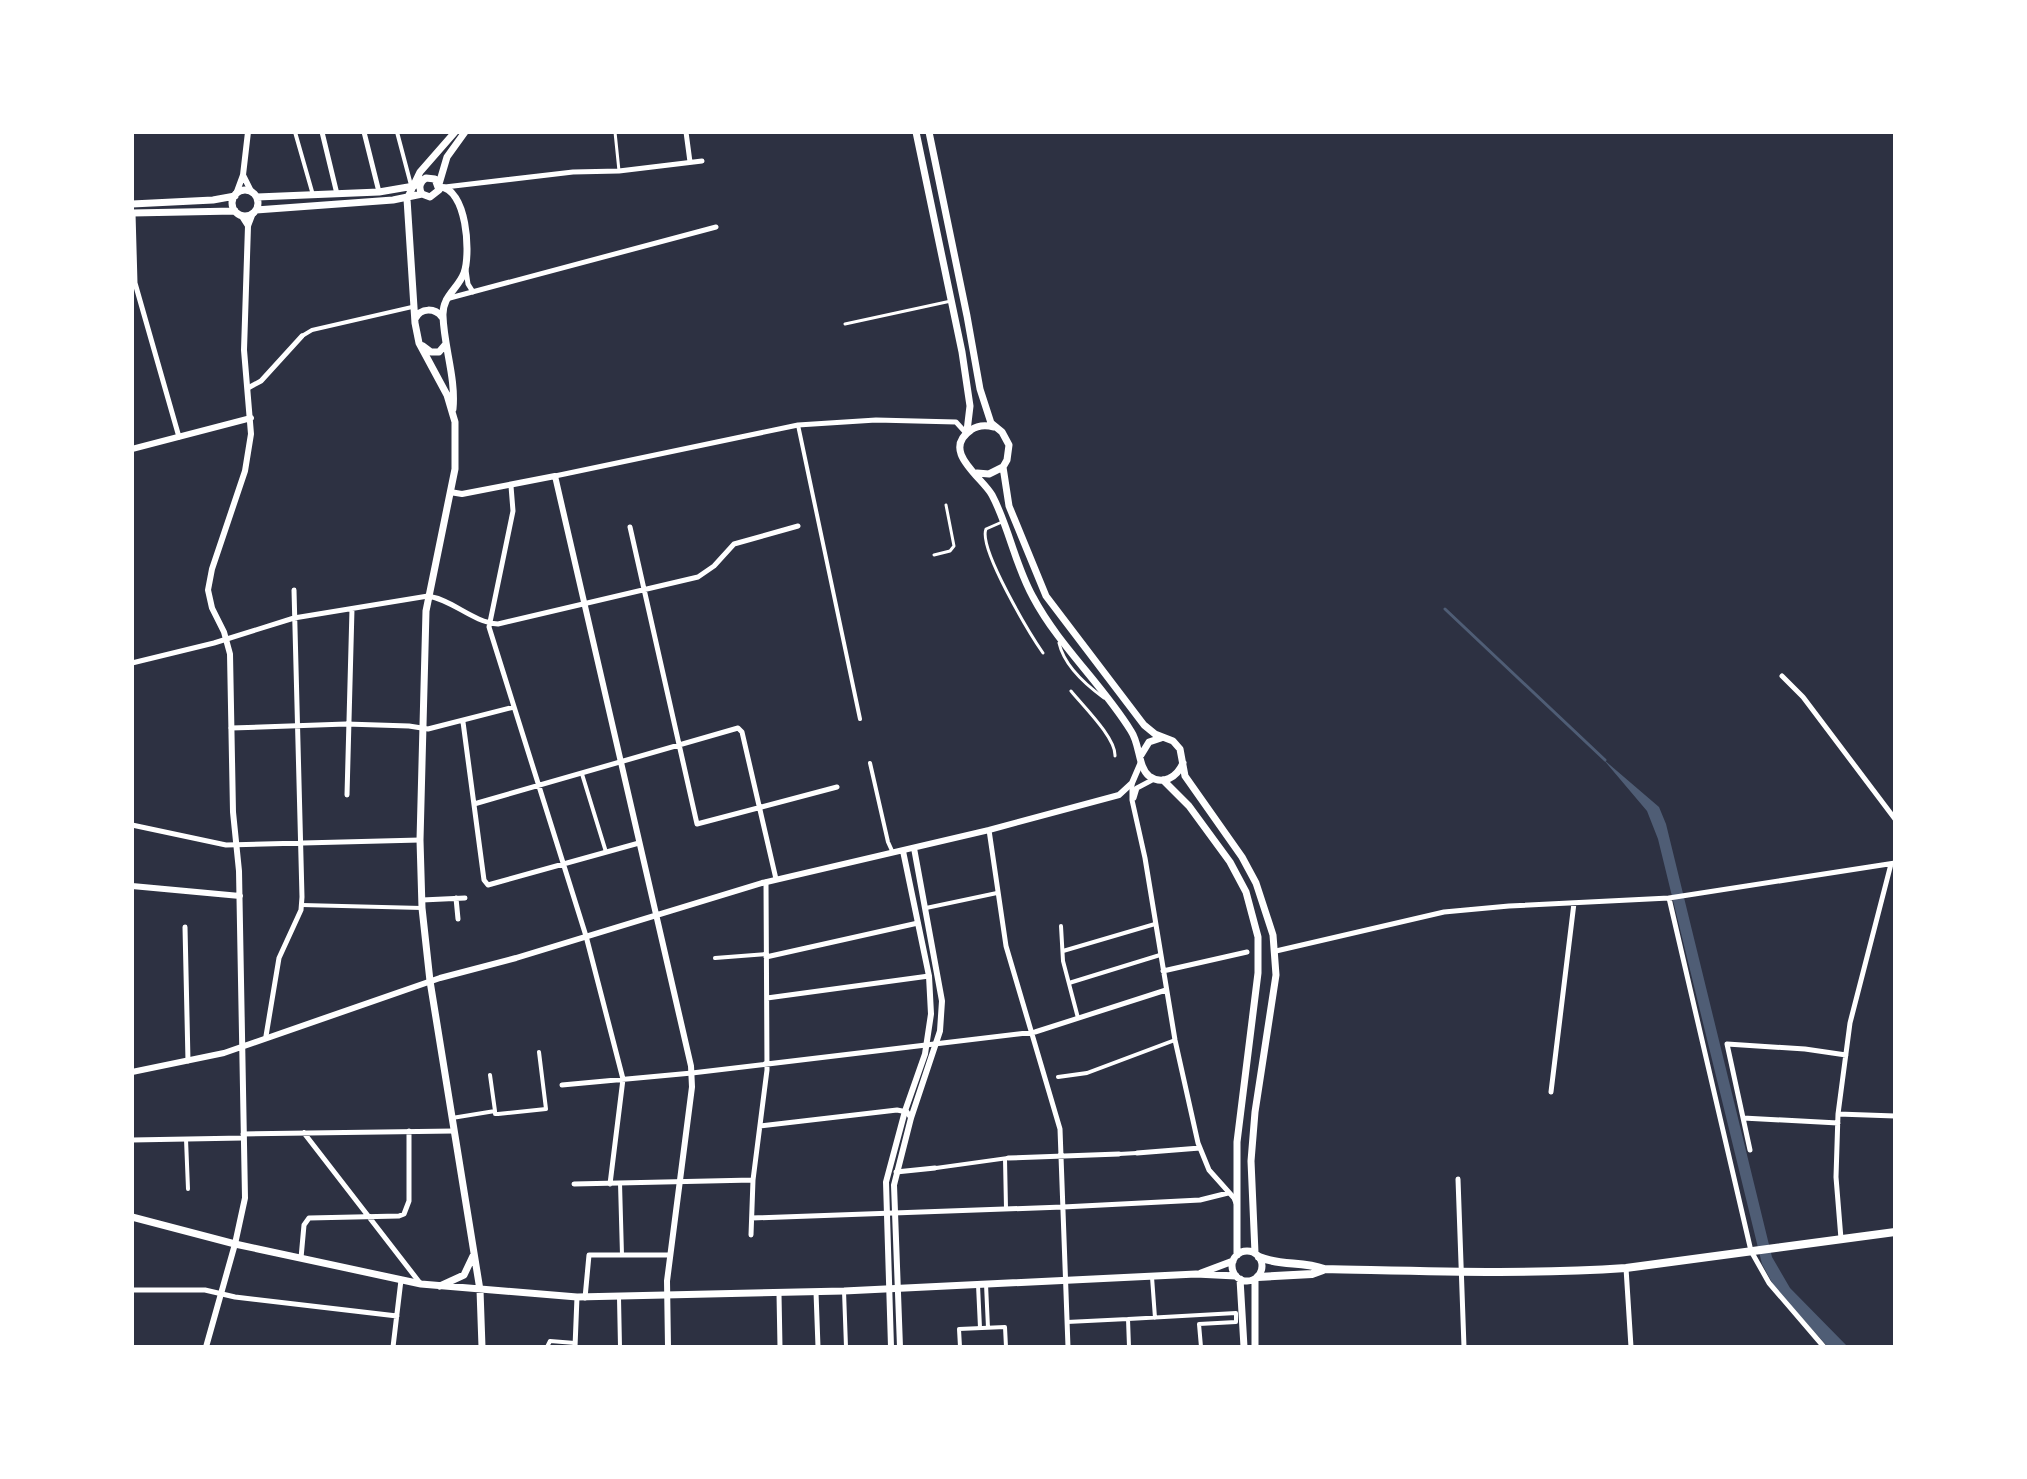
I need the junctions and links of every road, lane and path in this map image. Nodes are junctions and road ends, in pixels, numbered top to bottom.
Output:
1 (248, 132) edge
2 (295, 132) edge
3 (322, 132) edge
4 (364, 132) edge
5 (397, 132) edge
6 (455, 132) edge
7 (465, 132) edge
8 (615, 132) edge
9 (686, 132) edge
10 (916, 132) edge
11 (929, 132) edge
12 (702, 161) dead end
13 (690, 162) junction
14 (619, 171) junction
15 (243, 175) junction
16 (418, 182) junction
17 (448, 188) junction
18 (379, 192) junction
19 (254, 194) junction
20 (337, 194) junction
21 (422, 194) junction
22 (236, 195) junction
23 (313, 195) junction
24 (407, 199) junction
25 (132, 204) edge
26 (255, 212) junction
27 (132, 213) edge
28 (238, 213) junction
29 (248, 226) junction
30 (716, 227) dead end
31 (466, 266) junction
32 (473, 292) junction
33 (446, 299) junction
34 (951, 301) junction
35 (412, 307) junction
36 (442, 317) junction
37 (415, 323) junction
38 (845, 324) dead end
39 (302, 336) joint
40 (445, 339) junction
41 (419, 342) junction
42 (248, 388) junction
43 (453, 411) junction
44 (251, 418) junction
45 (798, 425) junction
46 (994, 427) junction
47 (967, 433) junction
48 (179, 438) junction
49 (132, 449) edge
50 (1003, 467) junction
51 (973, 471) junction
52 (555, 476) junction
53 (511, 486) junction
54 (450, 492) junction
55 (946, 505) dead end
56 (1002, 522) junction
57 (798, 526) dead end
58 (630, 527) dead end
59 (934, 555) dead end
60 (294, 590) dead end
61 (645, 590) junction
62 (428, 596) junction
63 (583, 605) junction
64 (352, 609) junction
65 (294, 618) junction
66 (488, 623) junction
67 (229, 638) junction
68 (1043, 653) dead end
69 (132, 663) edge
70 (1782, 676) dead end
71 (1071, 691) dead end
72 (514, 707) junction
73 (860, 719) dead end
74 (463, 722) junction
75 (349, 725) junction
76 (296, 726) junction
77 (231, 728) junction
78 (422, 728) junction
79 (1163, 738) junction
80 (679, 743) junction
81 (1115, 756) dead end
82 (1141, 759) junction
83 (1183, 759) junction
84 (620, 760) junction
85 (870, 763) dead end
86 (581, 771) junction
87 (1159, 780) junction
88 (1132, 783) junction
89 (538, 785) junction
90 (837, 787) dead end
91 (347, 795) dead end
92 (1133, 803) junction
93 (474, 804) junction
94 (760, 808) junction
95 (1895, 819) edge
96 (132, 825) edge
97 (989, 830) junction
98 (420, 840) junction
99 (299, 842) junction
100 (639, 843) junction
101 (237, 845) junction
102 (914, 848) junction
103 (903, 851) junction
104 (606, 852) junction
105 (893, 853) junction
106 (1893, 864) edge
107 (563, 865) junction
108 (776, 879) junction
109 (766, 882) junction
110 (132, 886) edge
111 (1000, 892) junction
112 (240, 896) junction
113 (456, 898) junction
114 (465, 898) dead end
115 (1669, 898) junction
116 (1574, 903) junction
117 (422, 904) junction
118 (302, 905) junction
119 (926, 908) junction
120 (657, 914) junction
121 (458, 919) dead end
122 (918, 923) junction
123 (1155, 924) junction
124 (1061, 926) dead end
125 (185, 927) dead end
126 (586, 936) junction
127 (1252, 950) junction
128 (1063, 951) junction
129 (1276, 951) junction
130 (1160, 955) junction
131 (766, 956) junction
132 (715, 958) dead end
133 (1163, 971) junction
134 (929, 976) junction
135 (430, 981) junction
136 (1069, 983) junction
137 (1166, 990) junction
138 (767, 998) junction
139 (1078, 1018) junction
140 (1032, 1032) junction
141 (266, 1036) junction
142 (1175, 1040) junction
143 (937, 1042) junction
144 (927, 1043) junction
145 (242, 1046) junction
146 (539, 1052) dead end
147 (1846, 1055) junction
148 (188, 1062) junction
149 (767, 1063) junction
150 (132, 1072) edge
151 (692, 1073) junction
152 (490, 1075) dead end
153 (1058, 1077) joint
154 (1046, 1078) junction
155 (623, 1079) junction
156 (562, 1085) dead end
157 (1551, 1092) dead end
158 (495, 1111) junction
159 (905, 1111) junction
160 (1838, 1114) junction
161 (1895, 1116) edge
162 (452, 1118) junction
163 (911, 1118) junction
164 (1743, 1118) junction
165 (1838, 1123) junction
166 (759, 1127) junction
167 (409, 1131) junction
168 (454, 1131) junction
169 (303, 1132) junction
170 (243, 1136) junction
171 (186, 1139) junction
172 (132, 1140) edge
173 (1200, 1148) junction
174 (1750, 1150) dead end
175 (1137, 1153) joint
176 (1119, 1154) joint
177 (1061, 1155) junction
178 (1007, 1158) junction
179 (935, 1168) joint
180 (896, 1172) junction
181 (1458, 1179) dead end
182 (753, 1180) junction
183 (680, 1182) junction
184 (620, 1183) junction
185 (574, 1184) dead end
186 (610, 1184) junction
187 (188, 1189) dead end
188 (1228, 1193) junction
189 (1063, 1207) junction
190 (1237, 1208) junction
191 (1006, 1210) junction
192 (890, 1215) junction
193 (132, 1217) edge
194 (368, 1217) junction
195 (752, 1218) junction
196 (1895, 1232) edge
197 (751, 1235) dead end
198 (1841, 1239) junction
199 (235, 1244) junction
200 (1751, 1251) junction
201 (474, 1252) junction
202 (622, 1255) junction
203 (670, 1255) junction
204 (1257, 1255) junction
205 (301, 1258) junction
206 (1235, 1258) junction
207 (1626, 1268) junction
208 (1324, 1269) junction
209 (1461, 1272) junction
210 (1196, 1274) junction
211 (1152, 1277) junction
212 (1238, 1278) junction
213 (1256, 1278) junction
214 (401, 1280) junction
215 (1066, 1281) junction
216 (421, 1284) junction
217 (982, 1285) junction
218 (438, 1287) junction
219 (893, 1289) junction
220 (132, 1290) edge
221 (480, 1290) junction
222 (844, 1291) junction
223 (816, 1292) junction
224 (221, 1294) junction
225 (779, 1294) junction
226 (667, 1297) junction
227 (581, 1298) junction
228 (619, 1298) junction
229 (397, 1316) junction
230 (1155, 1318) junction
231 (1128, 1319) junction
232 (1067, 1322) junction
233 (980, 1328) junction
234 (988, 1328) junction
235 (575, 1345) edge
236 (206, 1347) edge
237 (393, 1347) edge
238 (482, 1347) edge
239 (547, 1347) edge
240 (620, 1347) edge
241 (668, 1347) edge
242 (780, 1347) edge
243 (818, 1347) edge
244 (846, 1347) edge
245 (891, 1347) edge
246 (900, 1347) edge
247 (960, 1347) edge
248 (1006, 1347) edge
249 (1068, 1347) edge
250 (1129, 1347) edge
251 (1201, 1347) edge
252 (1244, 1347) edge
253 (1255, 1347) edge
254 (1464, 1347) edge
255 (1631, 1347) edge
256 (1824, 1347) edge

1 - 15 street
2 - 23 street
3 - 20 street
4 - 18 street
5 - 16 street
6 - 16 main road
7 - 17 main road
8 - 14 lane
9 - 13 street
10 - 34 main road
11 - 46 main road
12 - 13 street
13 - 14 street
14 - 17 street
15 - 19 street
15 - 22 street
16 - 17 main road
16 - 18 main road
16 - 21 main road
16 - 24 main road
17 - 21 main road
17 - 31 main road
18 - 20 main road
19 - 22 main road
19 - 23 main road
19 - 26 main road
20 - 23 main road
21 - 24 main road
22 - 25 main road
22 - 28 main road
24 - 26 main road
24 - 35 main road
26 - 28 main road
26 - 29 street
27 - 28 main road
27 - 48 street
28 - 29 street
29 - 42 street
30 - 32 street
31 - 32 street
31 - 33 main road
32 - 33 street
33 - 36 main road
34 - 38 lane
34 - 47 main road
35 - 37 main road
35 - 39 street
36 - 37 main road
36 - 40 main road
37 - 41 main road
39 - 42 street
40 - 41 main road
40 - 43 main road
41 - 43 main road
42 - 44 street
43 - 54 main road
44 - 48 street
44 - 67 street
45 - 47 street
45 - 52 street
45 - 73 street
46 - 47 main road
46 - 50 main road
47 - 51 main road
48 - 49 street
50 - 51 main road
50 - 79 main road
51 - 56 main road
52 - 53 street
52 - 63 street
53 - 54 street
53 - 66 street
54 - 62 main road
55 - 59 lane
56 - 68 lane
56 - 82 main road
57 - 61 street
58 - 61 street
60 - 65 street
61 - 63 street
61 - 80 street
62 - 64 street
62 - 66 street
62 - 78 main road
63 - 66 street
63 - 84 street
64 - 65 street
64 - 75 street
65 - 67 street
65 - 76 street
66 - 72 street
67 - 69 street
67 - 77 street
70 - 95 street
71 - 81 lane
72 - 74 street
72 - 89 street
74 - 78 street
74 - 93 street
75 - 76 street
75 - 78 street
75 - 91 street
76 - 77 street
76 - 99 street
77 - 101 street
78 - 98 main road
79 - 82 main road
79 - 83 main road
80 - 84 street
80 - 94 street
80 - 94 street
82 - 87 main road
82 - 88 street
83 - 87 main road
83 - 129 main road
84 - 86 street
84 - 100 street
85 - 105 street
86 - 89 street
86 - 104 street
87 - 92 street
87 - 127 main road
88 - 92 street
88 - 97 street
89 - 93 street
89 - 107 street
90 - 94 street
92 - 123 street
93 - 107 street
94 - 108 street
96 - 101 street
97 - 102 street
97 - 111 street
98 - 99 street
98 - 117 main road
99 - 101 street
99 - 118 street
100 - 104 street
100 - 120 street
101 - 112 street
102 - 103 street
102 - 119 street
103 - 105 street
103 - 122 street
104 - 107 street
105 - 108 street
106 - 115 street
106 - 147 street
107 - 126 street
108 - 109 street
109 - 120 street
109 - 131 street
110 - 112 street
111 - 119 street
111 - 140 street
112 - 145 street
113 - 114 street
113 - 117 street
113 - 121 street
115 - 116 street
115 - 200 street
116 - 129 street
116 - 157 street
117 - 118 street
117 - 135 main road
118 - 141 street
119 - 143 street
120 - 126 street
120 - 151 street
122 - 131 street
122 - 134 street
123 - 128 street
123 - 130 street
124 - 128 street
125 - 148 street
126 - 135 street
126 - 155 street
127 - 133 street
127 - 190 main road
128 - 136 street
129 - 204 main road
130 - 133 street
130 - 136 street
131 - 132 street
131 - 138 street
133 - 137 street
134 - 138 street
134 - 144 street
135 - 141 street
135 - 162 main road
136 - 139 street
137 - 139 street
137 - 142 street
138 - 149 street
139 - 140 street
140 - 143 street
140 - 154 street
141 - 145 street
142 - 153 street
142 - 173 street
143 - 144 street
143 - 163 street
144 - 149 street
144 - 159 street
145 - 148 street
145 - 170 street
146 - 158 street
147 - 160 street
147 - 164 street
148 - 150 street
149 - 151 street
149 - 166 street
151 - 155 street
151 - 183 street
152 - 158 street
153 - 154 street
154 - 177 street
155 - 156 street
155 - 186 street
158 - 162 street
159 - 163 street
159 - 166 street
159 - 192 street
160 - 161 street
160 - 165 street
162 - 168 main road
163 - 180 street
164 - 165 street
164 - 174 street
165 - 198 street
166 - 182 street
167 - 168 street
167 - 169 street
167 - 194 street
168 - 201 main road
169 - 170 street
169 - 194 street
170 - 171 street
170 - 199 street
171 - 172 street
171 - 187 street
173 - 175 street
173 - 188 street
175 - 176 street
176 - 177 street
177 - 178 street
177 - 189 street
178 - 179 street
178 - 191 street
179 - 180 street
180 - 192 street
181 - 209 street
182 - 183 street
182 - 195 street
183 - 184 street
183 - 203 street
184 - 186 street
184 - 202 street
185 - 186 street
188 - 189 street
188 - 190 street
189 - 191 street
189 - 215 street
190 - 206 main road
191 - 192 street
192 - 195 street
192 - 219 street
193 - 199 main road
194 - 205 street
194 - 216 street
195 - 197 street
196 - 198 main road
198 - 200 main road
199 - 205 main road
199 - 224 street
200 - 207 main road
200 - 256 street
201 - 218 main road
201 - 221 main road
202 - 203 street
202 - 227 street
203 - 226 street
204 - 206 main road
204 - 208 main road
204 - 213 main road
205 - 214 main road
206 - 210 main road
206 - 212 main road
207 - 209 main road
207 - 255 street
208 - 209 main road
208 - 213 main road
209 - 254 street
210 - 211 main road
210 - 212 main road
211 - 215 main road
211 - 230 street
212 - 213 main road
212 - 252 main road
213 - 253 main road
214 - 216 main road
214 - 229 street
215 - 217 main road
215 - 232 street
216 - 218 main road
217 - 219 main road
217 - 233 street
217 - 234 street
218 - 221 main road
219 - 222 main road
219 - 245 street
219 - 246 street
220 - 224 street
221 - 227 main road
221 - 238 main road
222 - 223 main road
222 - 244 street
223 - 225 main road
223 - 243 street
224 - 229 street
224 - 236 street
225 - 226 main road
225 - 242 street
226 - 228 main road
226 - 241 street
227 - 228 main road
227 - 235 street
228 - 240 street
229 - 237 street
230 - 231 street
230 - 251 street
231 - 232 street
231 - 250 street
232 - 249 street
233 - 234 street
233 - 247 street
234 - 248 street
235 - 239 street

